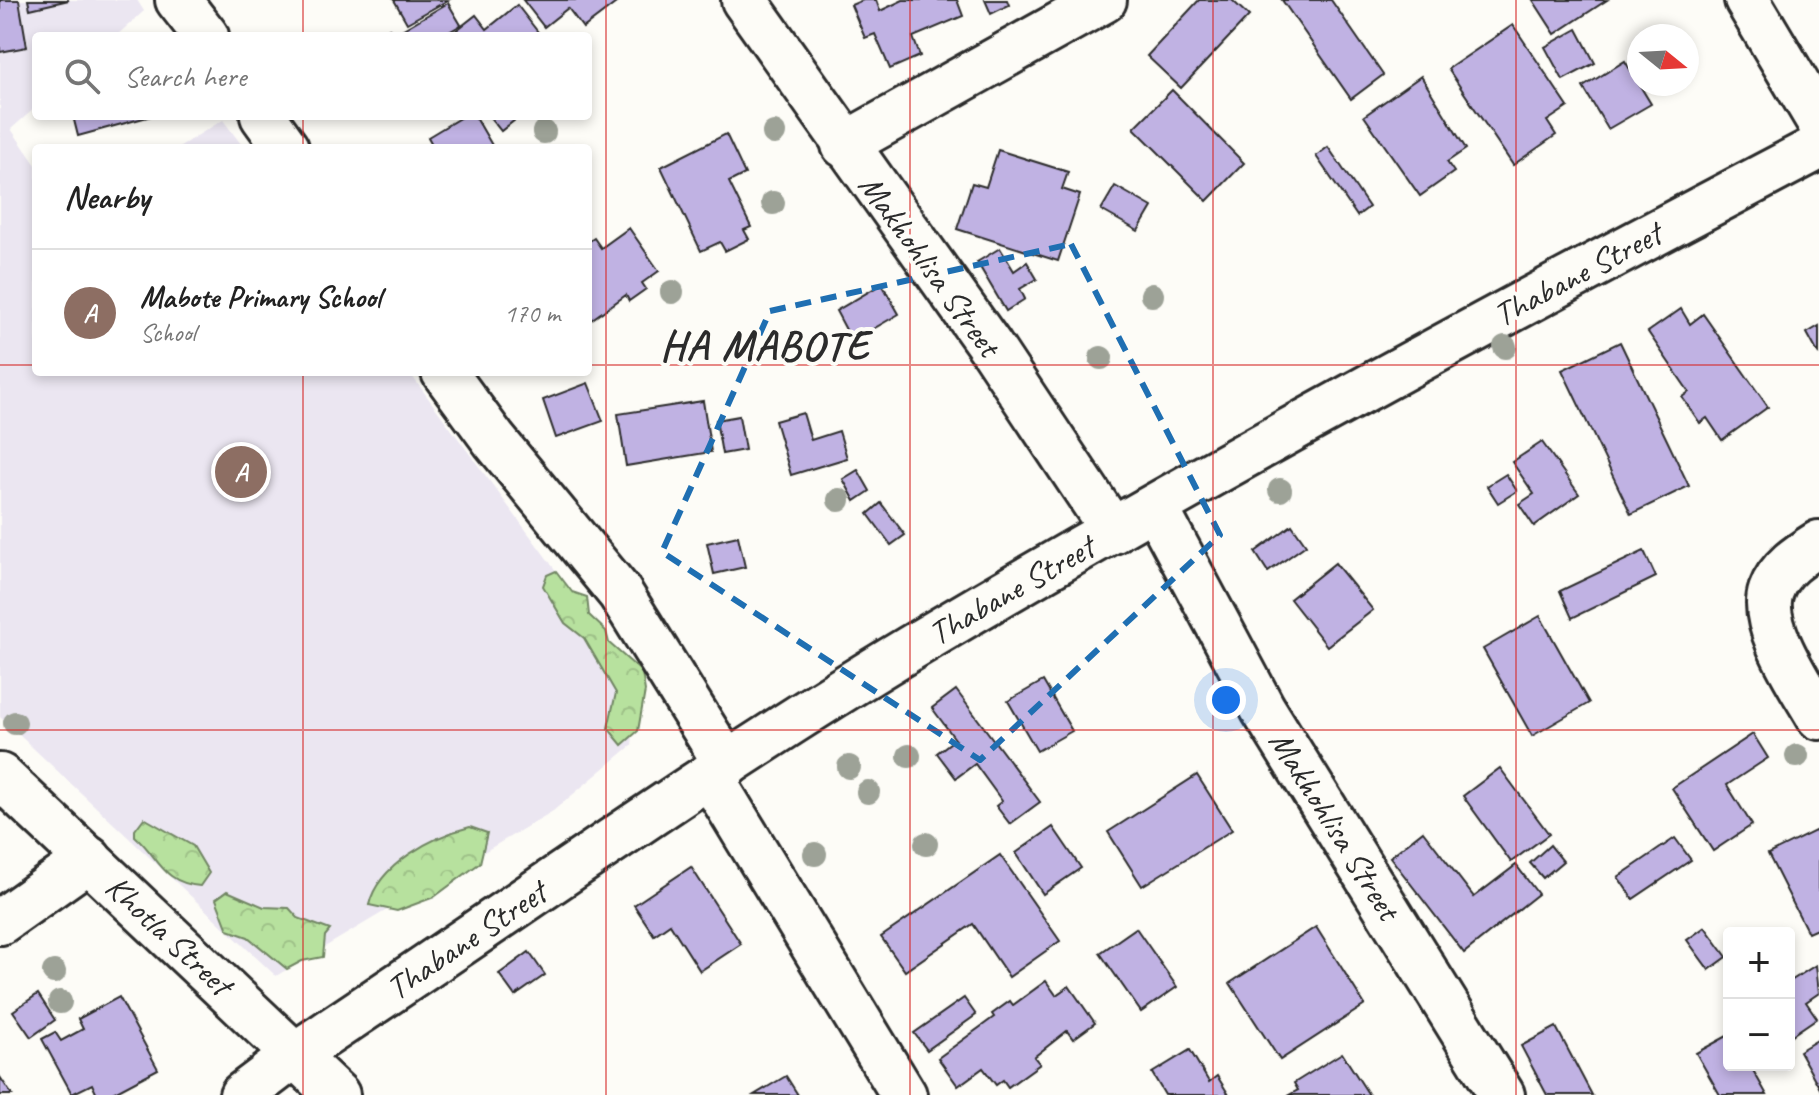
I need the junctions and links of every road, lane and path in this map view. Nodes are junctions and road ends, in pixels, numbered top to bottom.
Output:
1 (178, 0) edge
2 (744, 0) edge
3 (1104, 0) edge
4 (1747, 0) edge
5 (203, 32) edge
6 (266, 120) edge
7 (1819, 121) edge
8 (283, 144) edge
9 (844, 145) junction
10 (1819, 147) edge
11 (447, 376) edge
12 (1155, 507) junction
13 (1113, 531) junction
14 (1819, 543) edge
15 (1819, 717) edge
16 (719, 770) junction
17 (0, 776) edge
18 (89, 859) junction
19 (0, 922) edge
20 (296, 1054) junction
21 (242, 1095) edge
22 (337, 1095) edge
23 (904, 1095) edge
24 (1502, 1095) edge

1 - 5 street
2 - 9 street, Makhohlisa Street
3 - 9 street
4 - 7 street
6 - 8 street
9 - 13 street, Makhohlisa Street
10 - 12 street, Thabane Street
11 - 16 street
12 - 13 street, Thabane Street
12 - 24 street, Makhohlisa Street
13 - 16 street, Thabane Street
14 - 15 street
16 - 20 street, Thabane Street
16 - 23 street
17 - 18 street, Khotla Street
18 - 19 street
18 - 20 street, Khotla Street
20 - 21 street, Thabane Street
20 - 22 street, Khotla Street

